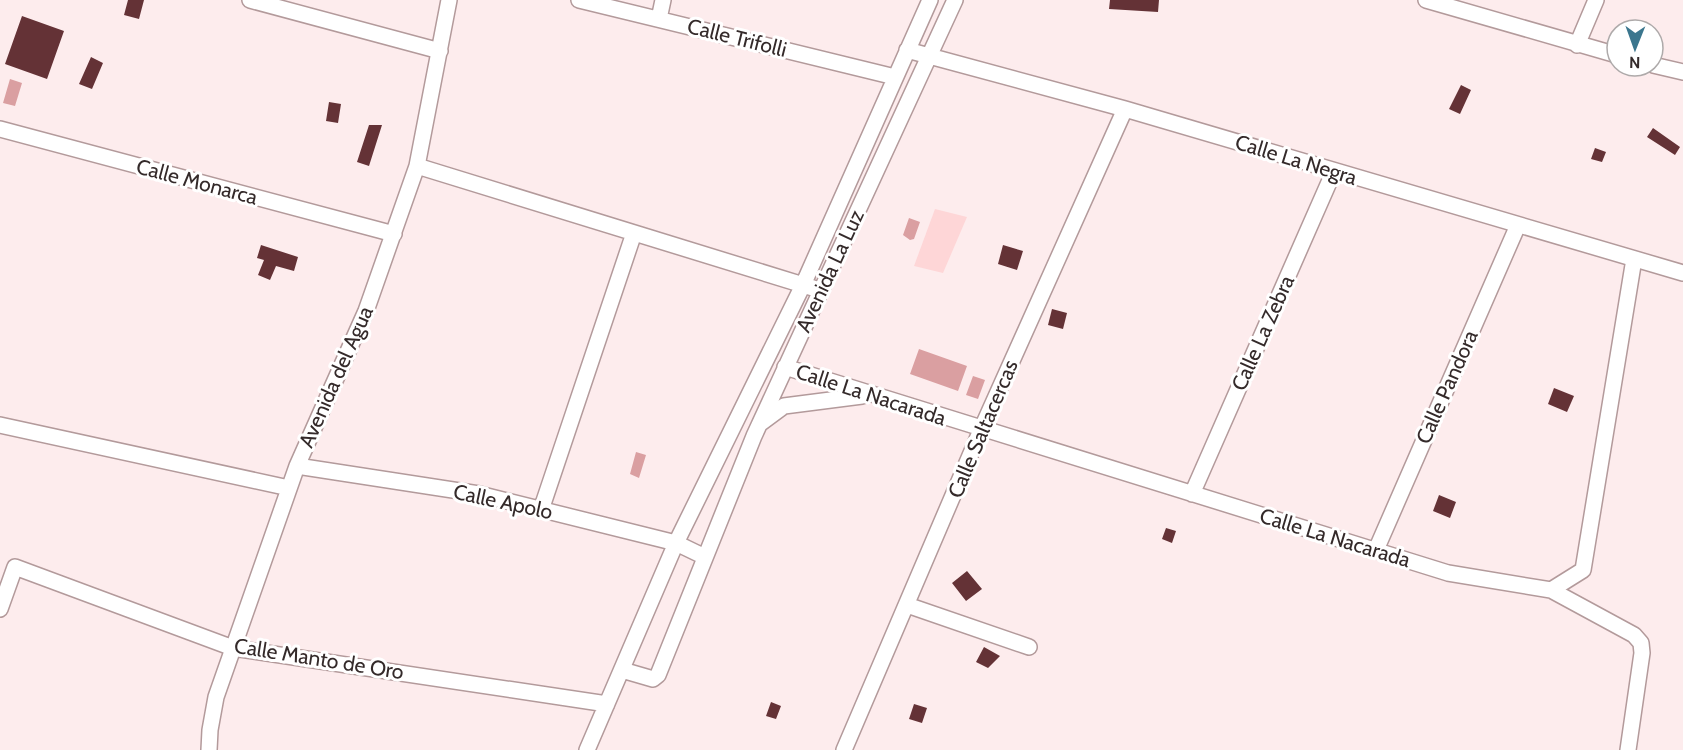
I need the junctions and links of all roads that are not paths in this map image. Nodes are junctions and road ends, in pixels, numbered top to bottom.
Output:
1 (250, 0) edge
2 (449, 0) edge
3 (579, 0) edge
4 (663, 0) edge
5 (930, 0) edge
6 (955, 0) edge
7 (1426, 0) edge
8 (1596, 0) edge
9 (658, 19) junction
10 (1577, 45) junction
11 (907, 50) junction
12 (440, 51) junction
13 (1605, 52) edge
14 (930, 56) junction
15 (1665, 68) edge
16 (1683, 72) edge
17 (895, 77) junction
18 (1125, 109) junction
19 (0, 129) edge
20 (417, 166) junction
21 (1334, 171) junction
22 (1518, 225) junction
23 (634, 233) junction
24 (393, 234) junction
25 (1634, 259) junction
26 (1683, 273) edge
27 (803, 285) junction
28 (821, 290) junction
29 (785, 368) junction
30 (871, 395) junction
31 (0, 425) edge
32 (981, 430) junction
33 (756, 431) junction
34 (722, 450) junction
35 (297, 466) junction
36 (289, 488) junction
37 (1192, 494) junction
38 (541, 510) junction
39 (676, 543) junction
40 (1376, 550) junction
41 (705, 557) junction
42 (1551, 590) junction
43 (907, 605) junction
44 (0, 609) edge
45 (1029, 647) dead end
46 (233, 648) junction
47 (622, 670) junction
48 (607, 704) junction
49 (209, 750) edge
50 (587, 750) edge
51 (844, 750) edge
52 (1628, 750) edge

1 - 12 street
2 - 12 street, Avenida del Agua
3 - 9 street, Calle Trifolli
4 - 9 street
5 - 11 street, Avenida La Luz
6 - 14 street, Avenida La Luz
7 - 10 street
8 - 10 street
9 - 17 street, Calle Trifolli
10 - 13 street
11 - 14 street, Calle La Negra
11 - 17 street, Avenida La Luz
12 - 20 street, Avenida del Agua
14 - 18 street, Calle La Negra
14 - 28 street, Avenida La Luz
15 - 16 street
17 - 27 street, Avenida La Luz
18 - 21 street, Calle La Negra
18 - 32 street, Calle Saltacercas
19 - 24 street, Calle Monarca
20 - 23 street
20 - 24 street, Avenida del Agua
21 - 22 street, Calle La Negra
21 - 37 street, Calle La Zebra
22 - 25 street, Calle La Negra
22 - 40 street, Calle Pandora
23 - 27 street
23 - 38 street
24 - 35 street, Avenida del Agua
25 - 26 street, Calle La Negra
25 - 42 street
27 - 28 street
27 - 34 street, Avenida La Luz
28 - 29 street, Avenida La Luz
29 - 30 street, Calle La Nacarada
29 - 33 street, Avenida La Luz
30 - 32 street, Calle La Nacarada
30 - 33 street
31 - 36 street
32 - 37 street, Calle La Nacarada
32 - 43 street, Calle Saltacercas
33 - 34 street
33 - 41 street, Avenida La Luz
34 - 39 street, Avenida La Luz
35 - 36 street, Avenida del Agua
35 - 38 street, Calle Apolo
36 - 46 street, Avenida del Agua
37 - 40 street, Calle La Nacarada
38 - 39 street, Calle Apolo
39 - 41 street, Calle Apolo
39 - 47 street, Avenida La Luz
40 - 42 street, Calle La Nacarada
41 - 47 street, Avenida La Luz
42 - 52 street, Calle La Nacarada
43 - 45 street
43 - 51 street, Calle Saltacercas
44 - 46 street, Calle Manto de Oro
46 - 48 street, Calle Manto de Oro
46 - 49 street, Avenida del Agua
47 - 48 street, Avenida La Luz
48 - 50 street, Avenida La Luz

